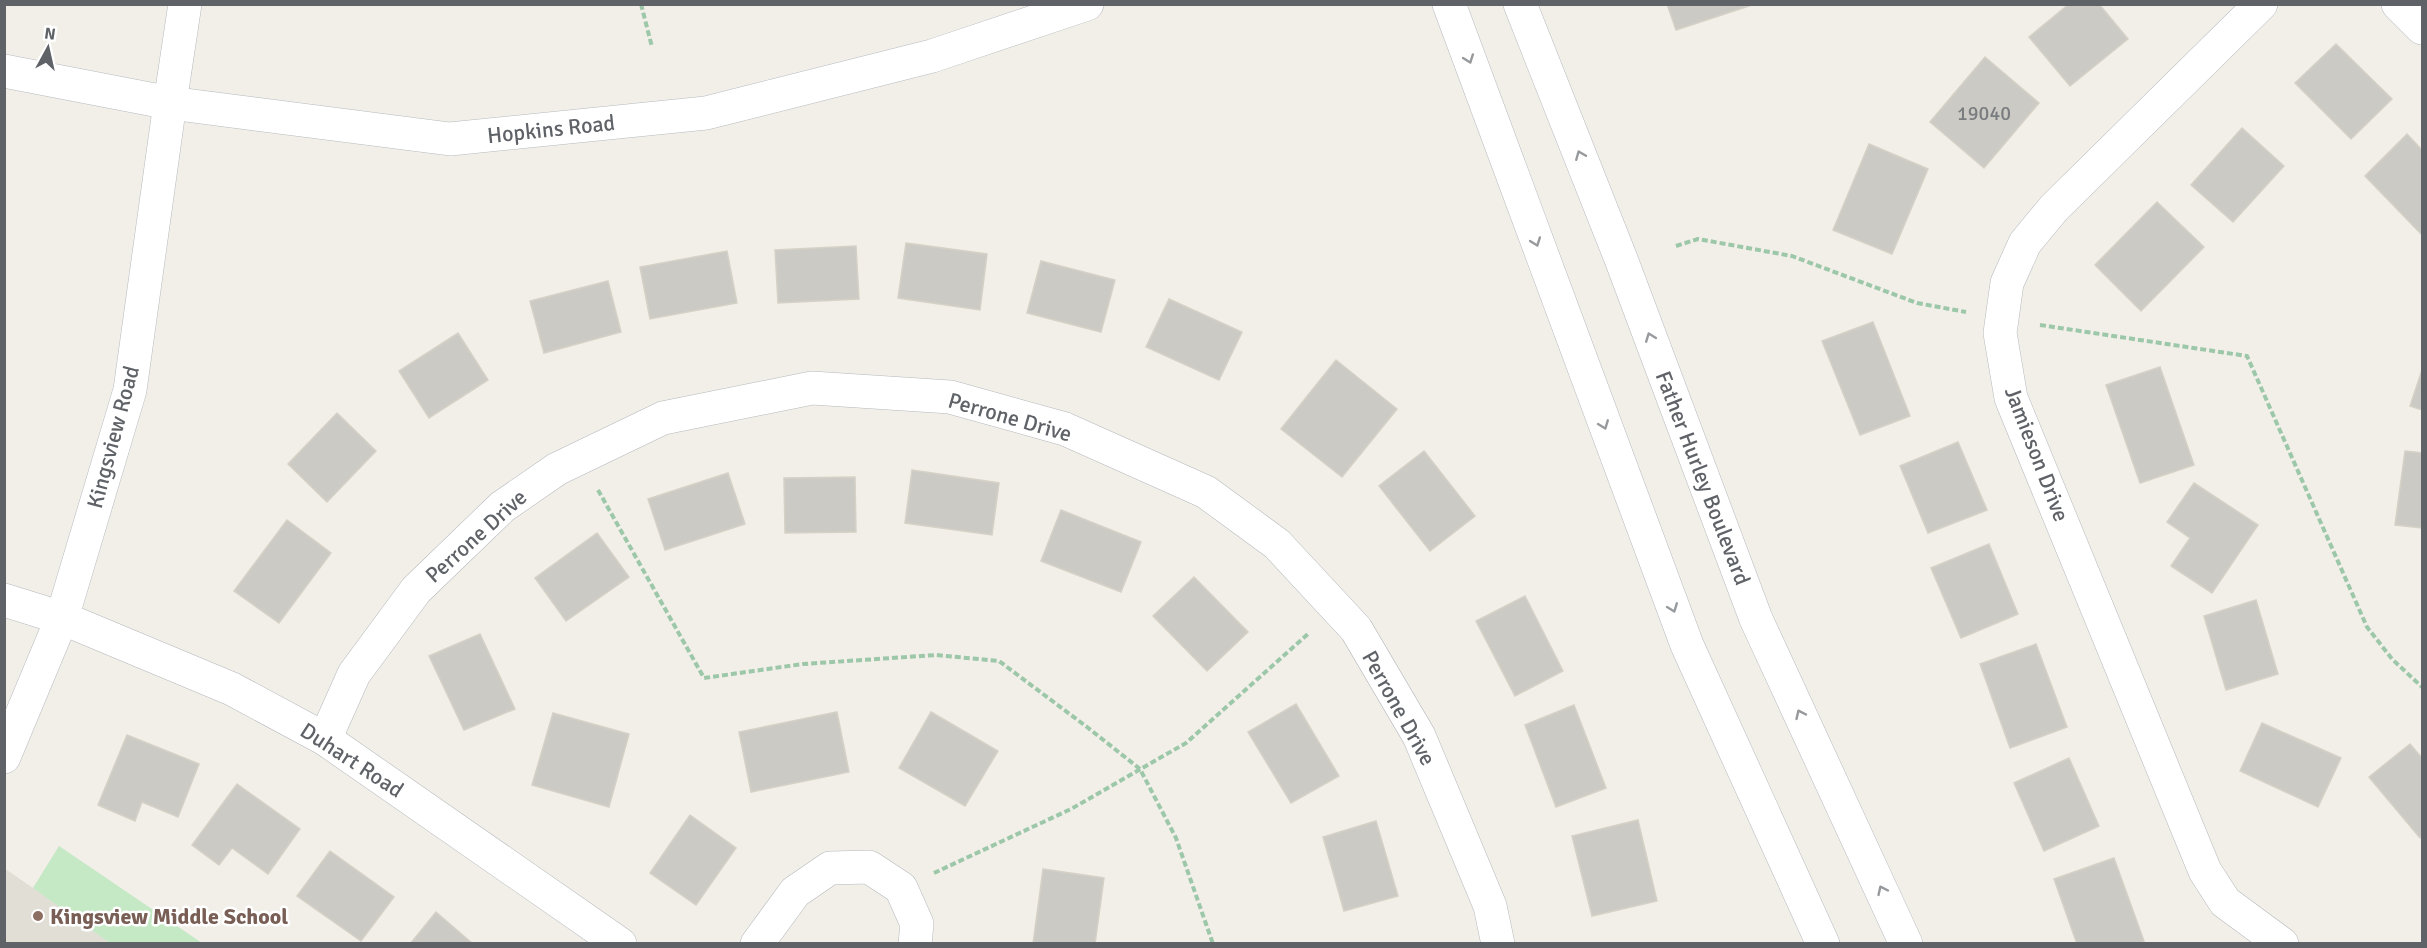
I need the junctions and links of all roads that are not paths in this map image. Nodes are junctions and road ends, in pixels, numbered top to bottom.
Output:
1 (185, 4) edge
2 (1087, 4) edge
3 (1449, 4) edge
4 (1520, 4) edge
5 (2261, 4) edge
6 (2398, 4) edge
7 (2422, 28) edge
8 (4, 71) edge
9 (170, 103) junction
10 (4, 600) edge
11 (62, 618) junction
12 (324, 739) junction
13 (4, 757) edge
14 (620, 944) edge
15 (757, 944) edge
16 (915, 944) edge
17 (1498, 944) edge
18 (1823, 944) edge
19 (1906, 944) edge
20 (2282, 944) edge

1 - 9 street, Kingsview Road
2 - 9 street, Hopkins Road
3 -> 18 street
19 -> 4 street, Father Hurley Boulevard
5 - 20 street, Jamieson Drive
6 - 7 street
8 - 9 street, Hopkins Road
9 - 11 street, Kingsview Road
10 - 11 street, Duhart Road
11 - 12 street, Duhart Road
11 - 13 street, Kingsview Road
12 - 14 street, Duhart Road
12 - 17 street, Perrone Drive
15 - 16 street

